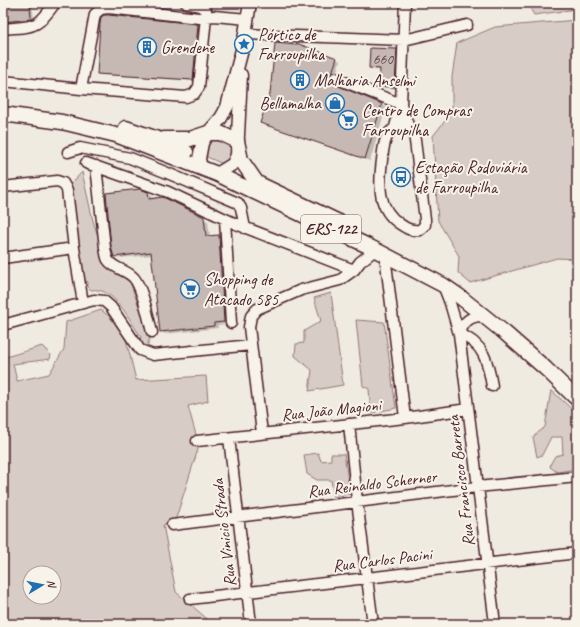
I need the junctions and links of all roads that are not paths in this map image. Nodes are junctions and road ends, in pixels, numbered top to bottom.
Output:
1 (55, 3) edge
2 (186, 3) edge
3 (250, 3) edge
4 (405, 3) edge
5 (206, 17) junction
6 (248, 19) junction
7 (468, 25) dead end
8 (3, 29) edge
9 (244, 40) junction
10 (404, 40) junction
11 (335, 78) dead end
12 (3, 81) edge
13 (81, 89) junction
14 (401, 104) junction
15 (3, 108) edge
16 (3, 114) edge
17 (408, 125) junction
18 (395, 127) junction
19 (208, 133) junction
20 (239, 136) junction
21 (158, 139) junction
22 (68, 152) dead end
23 (86, 163) dead end
24 (200, 163) junction
25 (96, 166) junction
26 (221, 172) junction
27 (257, 183) junction
28 (3, 187) edge
29 (226, 219) junction
30 (246, 228) junction
31 (360, 242) junction
32 (74, 248) junction
33 (380, 253) junction
34 (3, 258) edge
35 (357, 266) junction
36 (443, 285) junction
37 (83, 303) junction
38 (484, 315) junction
39 (231, 323) dead end
40 (3, 325) edge
41 (152, 332) dead end
42 (459, 334) junction
43 (251, 345) junction
44 (492, 386) dead end
45 (577, 399) edge
46 (468, 409) junction
47 (405, 418) junction
48 (349, 424) junction
49 (262, 433) junction
50 (230, 438) junction
51 (197, 441) dead end
52 (577, 477) edge
53 (477, 487) junction
54 (357, 501) junction
55 (238, 516) junction
56 (172, 525) dead end
57 (577, 553) edge
58 (487, 563) junction
59 (366, 577) junction
60 (248, 593) junction
61 (190, 599) dead end
62 (251, 624) edge
63 (373, 624) edge
64 (495, 624) edge

1 - 8 street
2 - 5 street
3 - 6 main road
4 - 10 street
5 - 6 street
5 - 13 street
5 - 13 street
6 - 9 main road
7 - 10 street
9 - 10 street
9 - 19 main road
9 - 20 main road
10 - 14 street
11 - 14 street
12 - 13 street
14 - 17 street
14 - 18 street
15 - 21 highway, ERS-122
16 - 24 highway, ERS-122
17 - 18 street
17 - 18 street
19 - 20 highway
19 - 21 highway
19 - 24 main road
20 - 26 main road
20 - 27 highway
21 - 24 highway, ERS-122
22 - 30 street
23 - 25 street
24 - 26 highway, ERS-122
25 - 29 street
25 - 41 street
26 - 27 highway, ERS-122
26 - 31 highway, ERS-122
27 - 36 highway, ERS-122
28 - 32 street
29 - 30 street
29 - 39 street
30 - 35 street
31 - 33 highway, ERS-122
31 - 35 street
32 - 34 street
32 - 37 street
33 - 35 street
33 - 36 highway, ERS-122
33 - 47 street
35 - 43 street
36 - 38 highway, ERS-122
36 - 42 street, Rua Francisco Barreta
37 - 40 street
37 - 43 street
38 - 42 street
38 - 45 highway, ERS-122
42 - 44 street
42 - 46 street, Rua Francisco Barreta
43 - 49 street
46 - 47 street, Rua João Magioni
46 - 53 street, Rua Francisco Barreta
47 - 48 street, Rua João Magioni
48 - 49 street, Rua João Magioni
48 - 54 street
49 - 50 street, Rua João Magioni
50 - 51 street, Rua João Magioni
50 - 55 street, Rua Vinicio Strada
52 - 53 street, Rua Reinaldo Scherner
53 - 54 street, Rua Reinaldo Scherner
53 - 58 street, Rua Francisco Barreta
54 - 55 street, Rua Reinaldo Scherner
54 - 59 street
55 - 56 street, Rua Reinaldo Scherner
55 - 60 street, Rua Vinicio Strada
57 - 58 street, Rua Carlos Pacini
58 - 59 street, Rua Carlos Pacini
58 - 64 street, Rua Francisco Barreta
59 - 60 street, Rua Carlos Pacini
59 - 63 street
60 - 61 street, Rua Carlos Pacini
60 - 62 street, Rua Vinicio Strada

